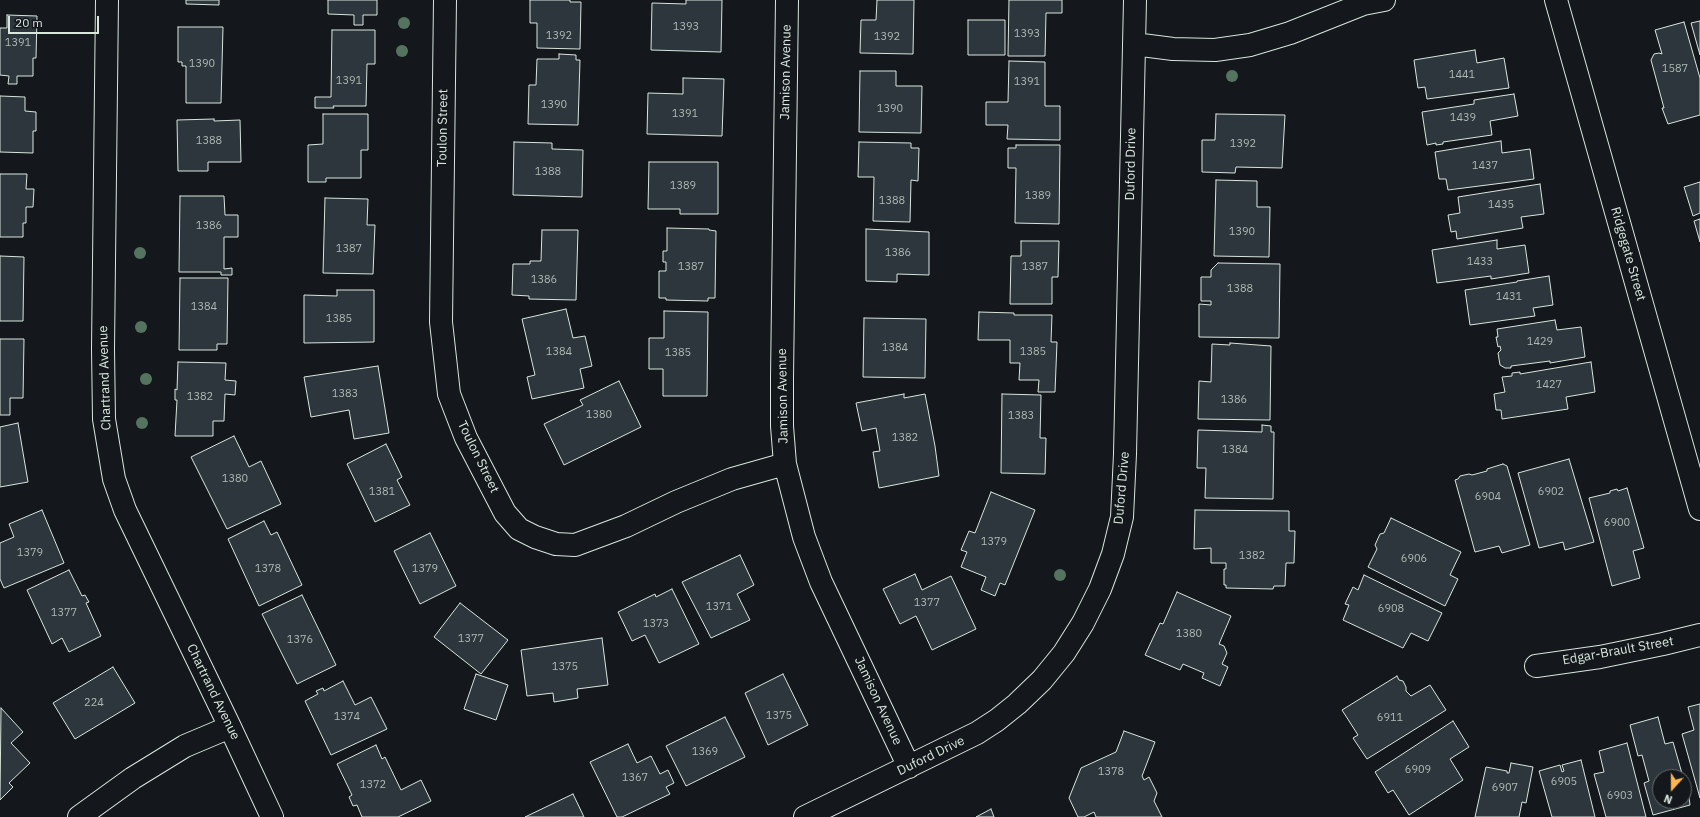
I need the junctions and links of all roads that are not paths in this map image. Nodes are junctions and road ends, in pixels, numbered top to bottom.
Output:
1 (107, 0) edge
2 (445, 0) edge
3 (787, 0) edge
4 (1135, 0) edge
5 (1384, 0) edge
6 (1556, 0) edge
7 (1134, 44) junction
8 (785, 464) junction
9 (1700, 509) edge
10 (1700, 635) edge
11 (1536, 666) dead end
12 (230, 727) junction
13 (909, 767) junction
14 (79, 817) edge
15 (272, 817) edge
16 (805, 817) edge

1 - 12 street, Chartrand Avenue
2 - 8 street, Toulon Street
3 - 8 street, Jamison Avenue
4 - 7 street, Duford Drive
5 - 7 street
6 - 9 street, Ridgegate Street
7 - 13 street, Duford Drive
8 - 13 street, Jamison Avenue
10 - 11 street, Edgar-Brault Street
12 - 14 street
12 - 15 street, Chartrand Avenue
13 - 16 street, Duford Drive

